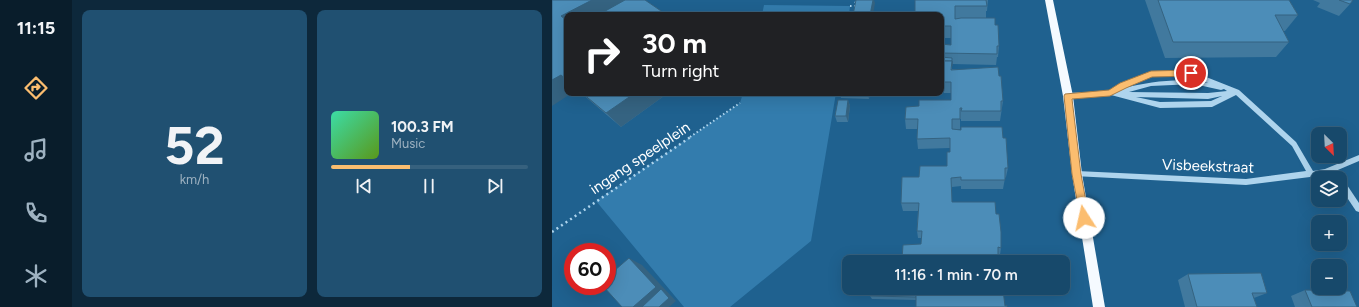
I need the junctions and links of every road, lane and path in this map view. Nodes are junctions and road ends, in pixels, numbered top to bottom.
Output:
1 (856, 0) edge
2 (1049, 0) edge
3 (850, 6) dead end
4 (1237, 92) junction
5 (1110, 93) junction
6 (1068, 96) junction
7 (740, 103) dead end
8 (1359, 158) edge
9 (1332, 170) joint
10 (1329, 171) edge
11 (1077, 174) junction
12 (1311, 174) joint
13 (1347, 191) edge
14 (1359, 209) edge
15 (552, 232) edge
16 (1100, 307) edge

1 - 3 path
2 - 6 main road
4 - 5 street
4 - 5 street
4 - 5 street
4 - 12 street
5 - 6 street
6 - 11 main road
7 - 15 path, ingang speelplein
8 - 9 street, Visbeekstraat
9 - 10 street, Visbeekstraat
11 - 12 street, Visbeekstraat
11 - 16 main road
13 - 14 street

